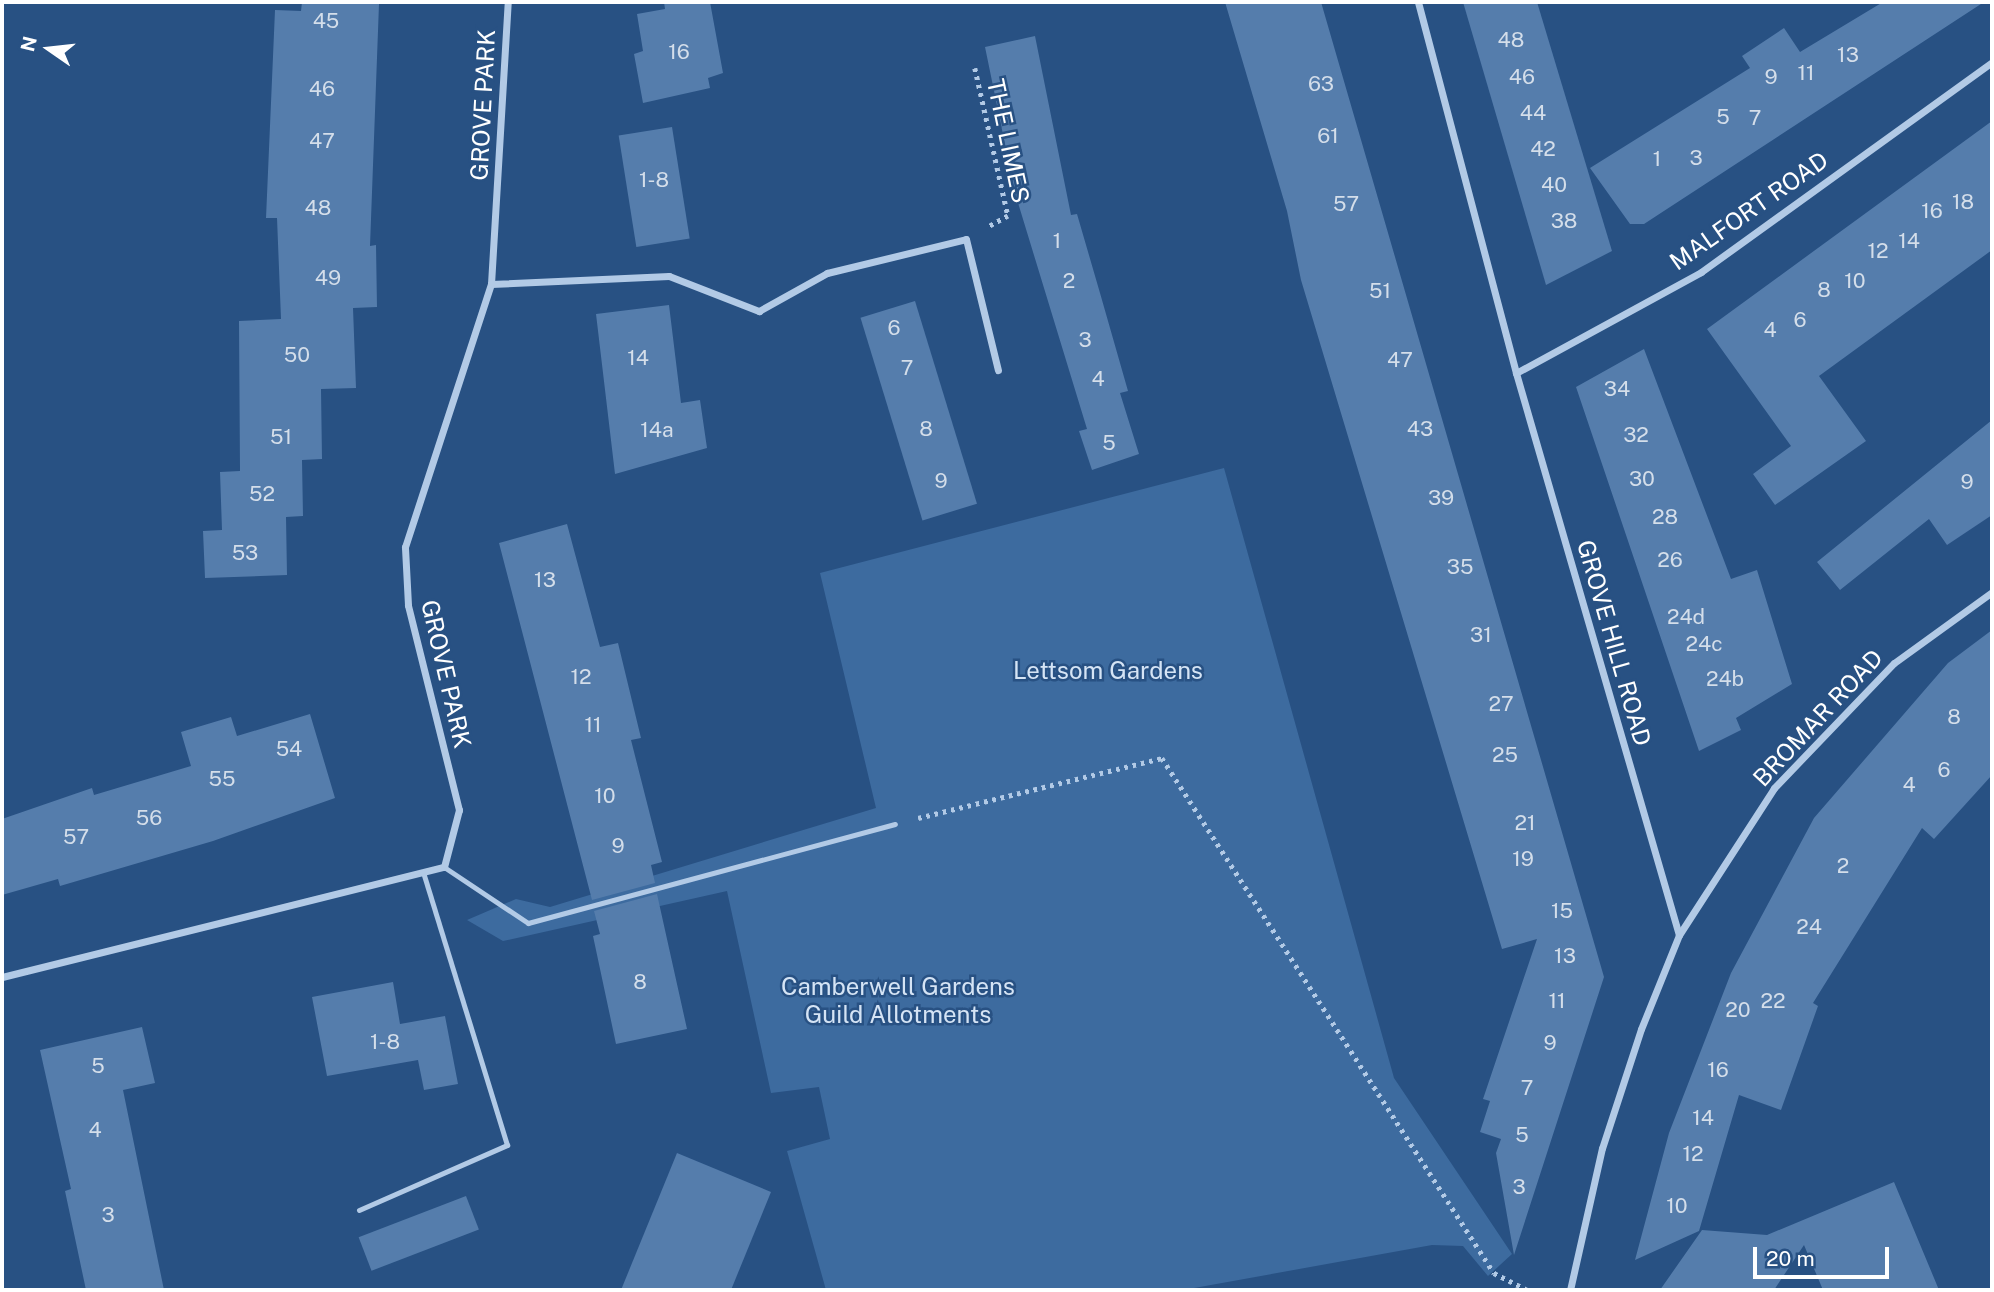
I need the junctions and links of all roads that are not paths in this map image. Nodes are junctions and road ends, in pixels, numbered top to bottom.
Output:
1 (508, 2) edge
2 (1419, 2) edge
3 (1992, 62) edge
4 (491, 284) junction
5 (998, 370) dead end
6 (1516, 373) junction
7 (1992, 593) edge
8 (895, 824) road end
9 (444, 867) junction
10 (424, 876) junction
11 (1679, 934) junction
12 (2, 977) edge
13 (359, 1210) dead end
14 (1570, 1290) edge

1 - 4 street, GROVE PARK
2 - 6 street, GROVE HILL ROAD
3 - 6 street, MALFORT ROAD
4 - 5 street
4 - 9 street, GROVE PARK
6 - 11 street, GROVE HILL ROAD
7 - 11 street, BROMAR ROAD
8 - 9 lane
9 - 10 street
10 - 12 street
10 - 13 lane
11 - 14 street

